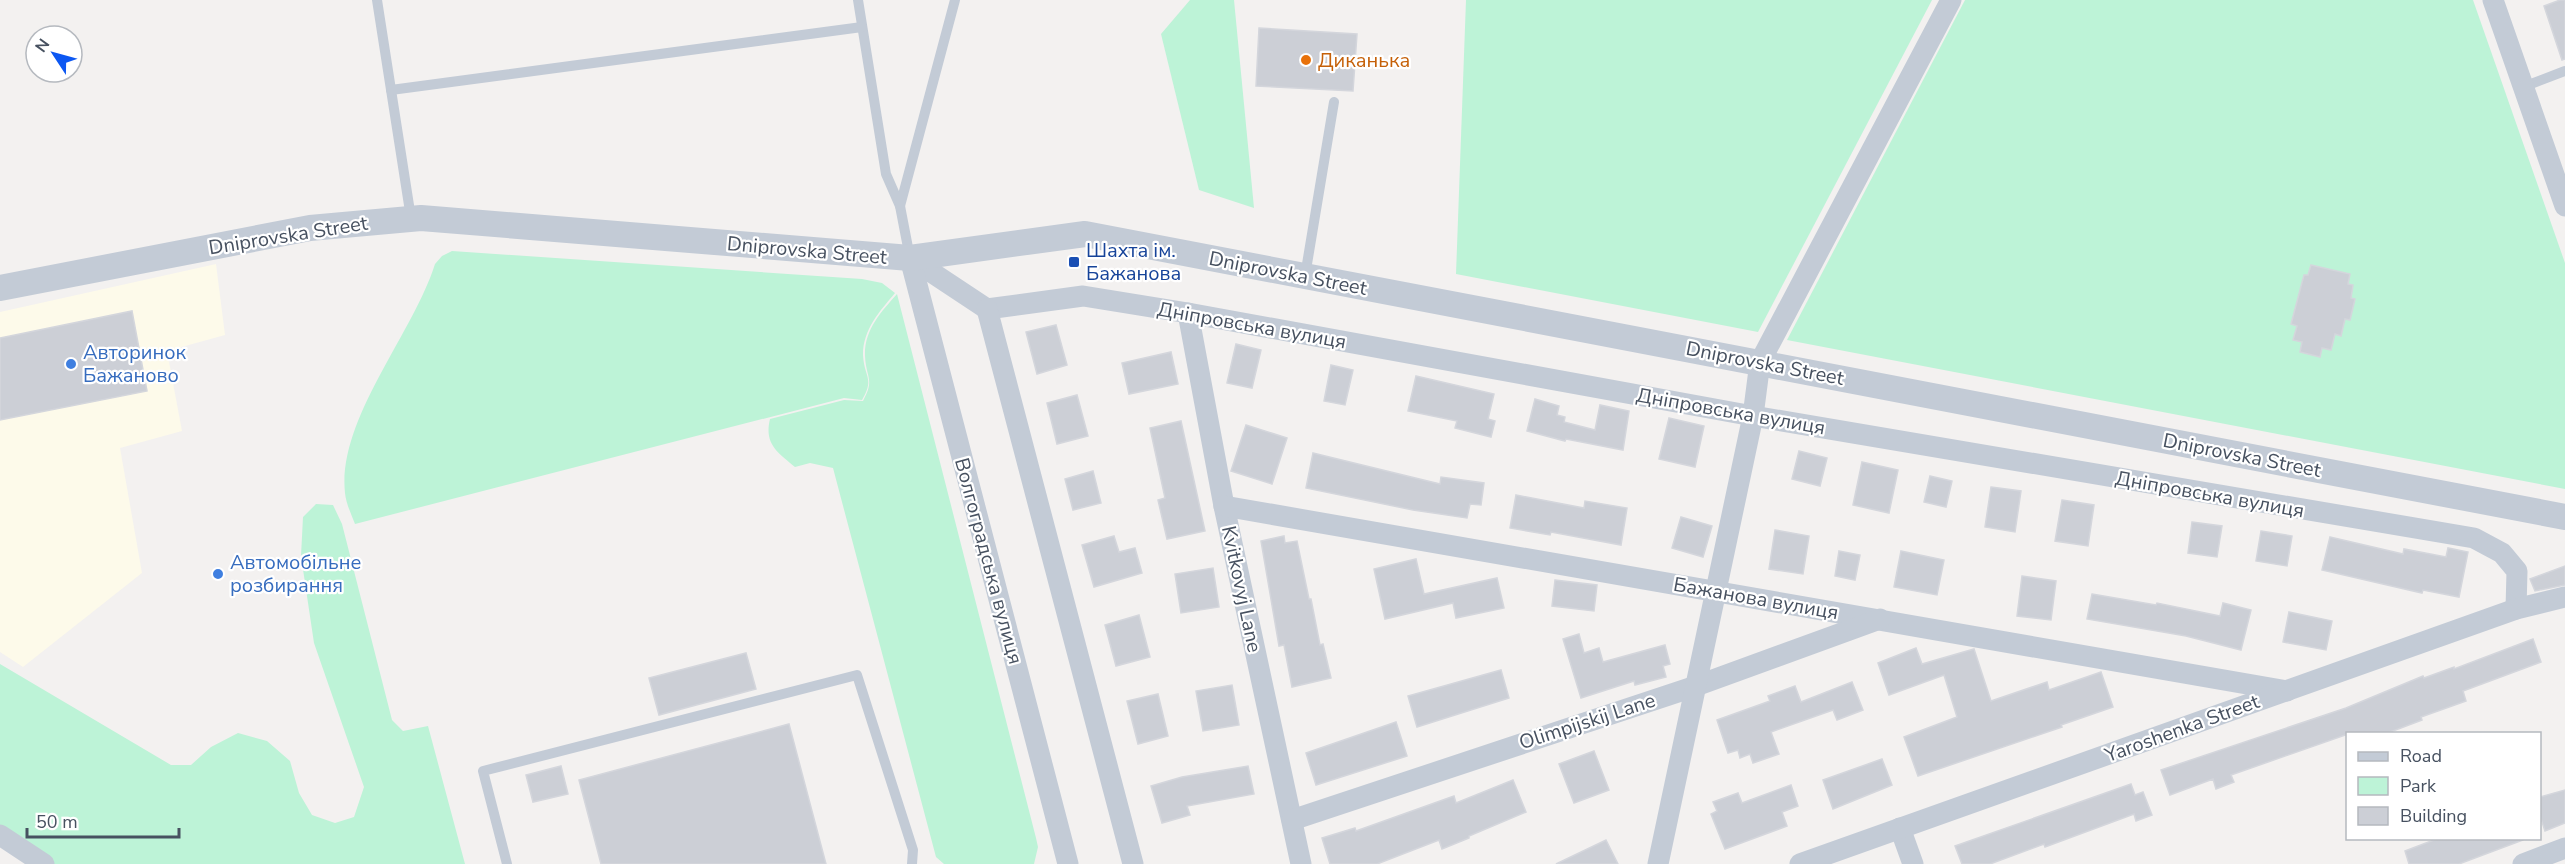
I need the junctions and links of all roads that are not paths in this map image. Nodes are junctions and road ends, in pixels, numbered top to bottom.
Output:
1 (377, 0) edge
2 (858, 0) edge
3 (955, 0) edge
4 (1951, 0) edge
5 (2493, 0) edge
6 (862, 27) junction
7 (2565, 71) edge
8 (2523, 87) junction
9 (391, 90) junction
10 (1334, 102) dead end
11 (900, 206) junction
12 (2565, 206) edge
13 (411, 219) junction
14 (910, 258) junction
15 (1305, 276) junction
16 (0, 288) edge
17 (987, 309) junction
18 (1188, 313) junction
19 (1760, 362) junction
20 (1753, 416) junction
21 (1224, 506) junction
22 (2565, 517) edge
23 (1716, 591) junction
24 (2565, 597) edge
25 (2516, 609) junction
26 (1881, 619) junction
27 (1696, 686) junction
28 (2287, 691) junction
29 (1292, 820) junction
30 (1900, 828) junction
31 (0, 836) edge
32 (2565, 848) edge
33 (44, 864) edge
34 (507, 864) edge
35 (912, 864) edge
36 (1068, 864) edge
37 (1133, 864) edge
38 (1301, 864) edge
39 (1658, 864) edge
40 (1800, 864) edge
41 (1913, 864) edge
42 (2523, 864) edge

1 - 9 lane
2 - 6 lane
3 - 11 lane
4 - 19 street
5 - 8 street
6 - 9 lane
6 - 11 lane
7 - 8 lane
8 - 12 street
9 - 13 lane
10 - 15 lane
11 - 14 lane
13 - 14 street, Dniprovska Street
13 - 16 street, Dniprovska Street
14 - 15 street, Dniprovska Street
14 - 17 street
14 - 36 street, Волгоградська вулиця
15 - 19 street, Dniprovska Street
17 - 18 street, Дніпровська вулиця
17 - 37 street
18 - 20 street, Дніпровська вулиця
18 - 21 street, Kvitkovyj Lane
19 - 20 street
19 - 22 street, Dniprovska Street
20 - 23 street
20 - 25 street, Дніпровська вулиця
21 - 23 street, Бажанова вулиця
21 - 29 street, Kvitkovyj Lane
23 - 26 street, Бажанова вулиця
23 - 27 street
24 - 25 street, Yaroshenka Street
25 - 28 street, Yaroshenka Street
26 - 27 street, Olimpijskij Lane
26 - 28 street, Бажанова вулиця
27 - 29 street, Olimpijskij Lane
27 - 39 street
28 - 30 street, Yaroshenka Street
29 - 38 street, Kvitkovyj Lane
30 - 40 street, Yaroshenka Street
30 - 41 street
31 - 33 street
32 - 42 street
34 - 35 lane

